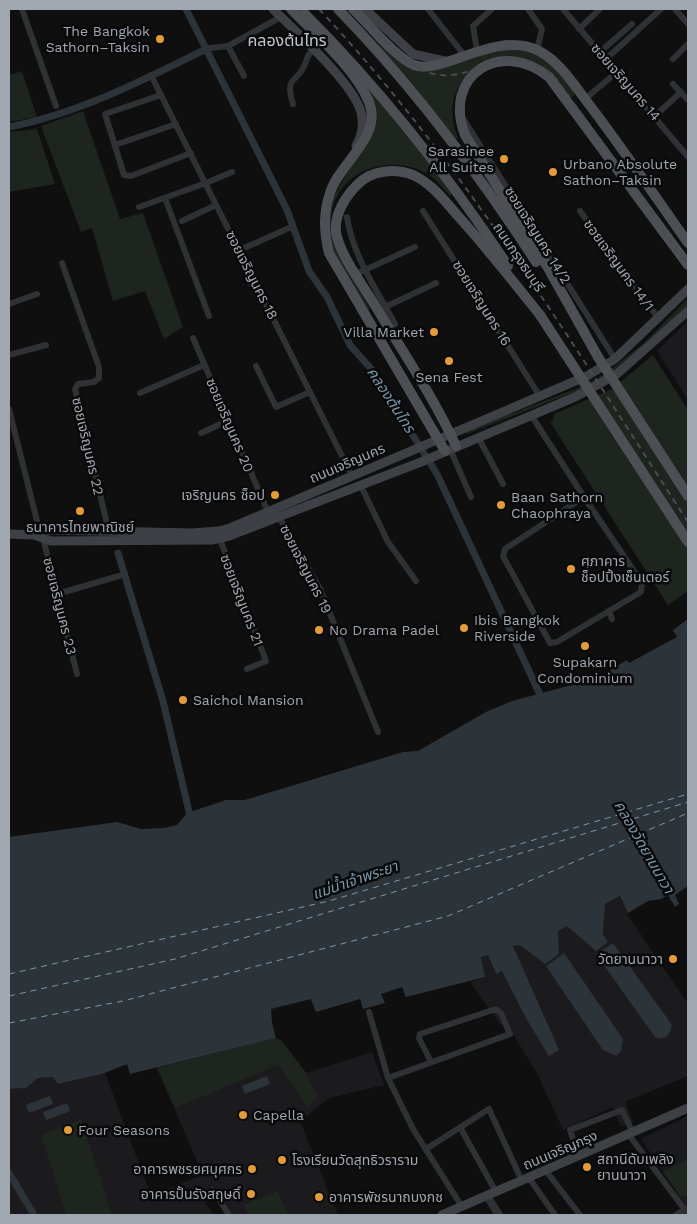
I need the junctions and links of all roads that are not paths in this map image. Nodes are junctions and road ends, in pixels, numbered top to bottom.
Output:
1 (22, 9) edge
2 (273, 9) edge
3 (291, 9) edge
4 (300, 9) edge
5 (338, 9) edge
6 (353, 9) edge
7 (365, 9) edge
8 (428, 9) edge
9 (492, 9) edge
10 (528, 9) edge
11 (563, 9) edge
12 (600, 9) edge
13 (661, 9) edge
14 (675, 9) edge
15 (281, 17) junction
16 (632, 24) dead end
17 (688, 24) edge
18 (578, 29) junction
19 (688, 44) edge
20 (228, 46) junction
21 (210, 48) dead end
22 (313, 50) junction
23 (538, 50) junction
24 (477, 51) junction
25 (600, 52) junction
26 (464, 55) junction
27 (606, 59) junction
28 (673, 59) dead end
29 (445, 61) junction
30 (617, 72) junction
31 (151, 75) dead end
32 (244, 76) dead end
33 (673, 84) dead end
34 (681, 92) junction
35 (161, 95) junction
36 (585, 99) junction
37 (688, 100) edge
38 (293, 104) dead end
39 (56, 106) dead end
40 (574, 108) junction
41 (459, 113) junction
42 (655, 116) junction
43 (176, 124) junction
44 (688, 142) edge
45 (115, 144) junction
46 (682, 148) junction
47 (190, 153) junction
48 (688, 156) edge
49 (347, 162) junction
50 (232, 172) dead end
51 (206, 183) junction
52 (165, 198) junction
53 (216, 205) junction
54 (139, 207) dead end
55 (423, 211) dead end
56 (580, 211) dead end
57 (347, 217) dead end
58 (182, 221) dead end
59 (289, 228) dead end
60 (688, 242) edge
61 (415, 247) dead end
62 (240, 250) junction
63 (62, 263) dead end
64 (688, 265) edge
65 (361, 272) junction
66 (436, 283) dead end
67 (688, 289) edge
68 (37, 294) dead end
69 (9, 304) edge
70 (381, 309) junction
71 (688, 310) edge
72 (540, 315) junction
73 (208, 316) dead end
74 (368, 319) junction
75 (659, 319) junction
76 (395, 324) dead end
77 (193, 338) dead end
78 (46, 345) dead end
79 (9, 355) edge
80 (598, 357) junction
81 (615, 359) junction
82 (204, 365) junction
83 (256, 366) dead end
84 (310, 392) junction
85 (140, 393) dead end
86 (539, 395) junction
87 (9, 409) edge
88 (531, 415) junction
89 (227, 421) junction
90 (200, 432) dead end
91 (450, 433) junction
92 (478, 437) junction
93 (437, 438) junction
94 (450, 449) junction
95 (352, 476) junction
96 (502, 484) dead end
97 (361, 486) junction
98 (688, 496) edge
99 (472, 497) dead end
100 (584, 497) junction
101 (268, 512) junction
102 (279, 517) junction
103 (108, 532) junction
104 (9, 534) edge
105 (39, 535) junction
106 (220, 539) junction
107 (688, 542) edge
108 (119, 576) dead end
109 (416, 581) dead end
110 (57, 594) junction
111 (609, 611) junction
112 (612, 619) dead end
113 (247, 669) dead end
114 (77, 674) dead end
115 (378, 732) dead end
116 (369, 1012) dead end
117 (431, 1062) junction
118 (388, 1078) junction
119 (688, 1108) edge
120 (460, 1128) junction
121 (631, 1134) junction
122 (426, 1149) junction
123 (579, 1157) junction
124 (546, 1171) junction
125 (526, 1180) junction
126 (213, 1190) dead end
127 (496, 1192) junction
128 (487, 1196) junction
129 (462, 1207) junction
130 (687, 1211) edge
131 (229, 1215) edge
132 (442, 1215) edge
133 (499, 1215) edge
134 (556, 1215) edge
135 (580, 1215) edge
136 (676, 1215) edge

1 - 39 street
2 - 15 main road
3 - 49 main road
4 - 72 main road, ถนนกรุงธนบุรี
5 - 80 main road, ถนนกรุงธนบุรี
6 - 29 main road
7 - 29 main road
8 - 26 street
9 - 24 street
10 - 23 street
11 - 18 street, ซอยเจริญนคร 14
12 - 18 street
13 - 27 street
14 - 17 street
15 - 20 street
15 - 22 main road
16 - 25 street
18 - 25 street, ซอยเจริญนคร 14
19 - 28 street
20 - 21 street
20 - 32 street
22 - 38 street
22 - 49 main road
23 - 24 main road
23 - 36 main road
24 - 26 main road
25 - 27 street, ซอยเจริญนคร 14
26 - 29 main road
27 - 30 street, ซอยเจริญนคร 14
30 - 36 street
30 - 42 street, ซอยเจริญนคร 14
31 - 35 street, ซอยเจริญนคร 18
33 - 34 street
34 - 37 street
34 - 42 street
35 - 43 street, ซอยเจริญนคร 18
35 - 45 street
36 - 40 main road
36 - 60 main road
40 - 41 main road
40 - 64 main road
41 - 80 main road
41 - 81 street, ซอยเจริญนคร 14/2
42 - 46 street, ซอยเจริญนคร 14
43 - 45 street
43 - 47 street, ซอยเจริญนคร 18
44 - 46 street
45 - 47 street
46 - 48 street, ซอยเจริญนคร 14
47 - 51 street, ซอยเจริญนคร 18
49 - 74 main road
50 - 51 street
51 - 52 street
51 - 53 street, ซอยเจริญนคร 18
52 - 54 street
52 - 73 street
53 - 58 street
53 - 62 street, ซอยเจริญนคร 18
55 - 86 street, ซอยเจริญนคร 16
56 - 75 street, ซอยเจริญนคร 14/1
57 - 65 street
59 - 62 street
61 - 65 street
62 - 84 street, ซอยเจริญนคร 18
63 - 103 street, ซอยเจริญนคร 22
65 - 70 main road
65 - 72 main road
66 - 70 street
67 - 75 main road, ถนนเจริญนคร
68 - 69 street
70 - 74 main road
70 - 76 street
70 - 91 main road
71 - 88 main road, ถนนเจริญนคร
72 - 107 main road, ถนนกรุงธนบุรี, bridge
74 - 93 main road
75 - 81 main road, ถนนเจริญนคร
77 - 82 street, ซอยเจริญนคร 20
78 - 79 street
80 - 98 main road, bridge
81 - 86 main road, ถนนเจริญนคร
82 - 85 street
82 - 89 street, ซอยเจริญนคร 20
83 - 84 street
84 - 95 street, ซอยเจริญนคร 18
86 - 91 main road, ถนนเจริญนคร
87 - 105 street, ซอยเจริญนคร 23
88 - 92 main road, ถนนเจริญนคร
88 - 100 street
89 - 90 street
89 - 101 street, ซอยเจริญนคร 20
91 - 93 main road, ถนนเจริญนคร
91 - 94 main road
92 - 94 main road, ถนนเจริญนคร
92 - 96 street
93 - 94 main road
93 - 95 main road, ถนนเจริญนคร
94 - 97 main road, ถนนเจริญนคร
94 - 99 street
95 - 101 main road, ถนนเจริญนคร
97 - 102 main road, ถนนเจริญนคร
97 - 109 street
100 - 111 street
100 - 111 street
101 - 103 main road, ถนนเจริญนคร
102 - 106 main road, ถนนเจริญนคร
102 - 115 street, ซอยเจริญนคร 19
103 - 105 main road, ถนนเจริญนคร
104 - 105 main road, ถนนเจริญนคร
105 - 106 main road, ถนนเจริญนคร
105 - 110 street, ซอยเจริญนคร 23
106 - 113 street, ซอยเจริญนคร 21
108 - 110 street
110 - 114 street, ซอยเจริญนคร 23
111 - 112 street
116 - 118 street
117 - 117 street
117 - 118 street
118 - 122 street
119 - 121 main road, ถนนเจริญกรุง
120 - 122 street
120 - 125 street
120 - 127 street
121 - 123 main road, ถนนเจริญกรุง
121 - 123 street
121 - 130 street
122 - 129 street
123 - 124 main road, ถนนเจริญกรุง
124 - 125 main road, ถนนเจริญกรุง
124 - 135 street
125 - 127 main road, ถนนเจริญกรุง
125 - 134 street
126 - 131 street
127 - 128 main road, ถนนเจริญกรุง
128 - 129 main road, ถนนเจริญกรุง
128 - 133 street
129 - 132 main road, ถนนเจริญกรุง
130 - 136 street

